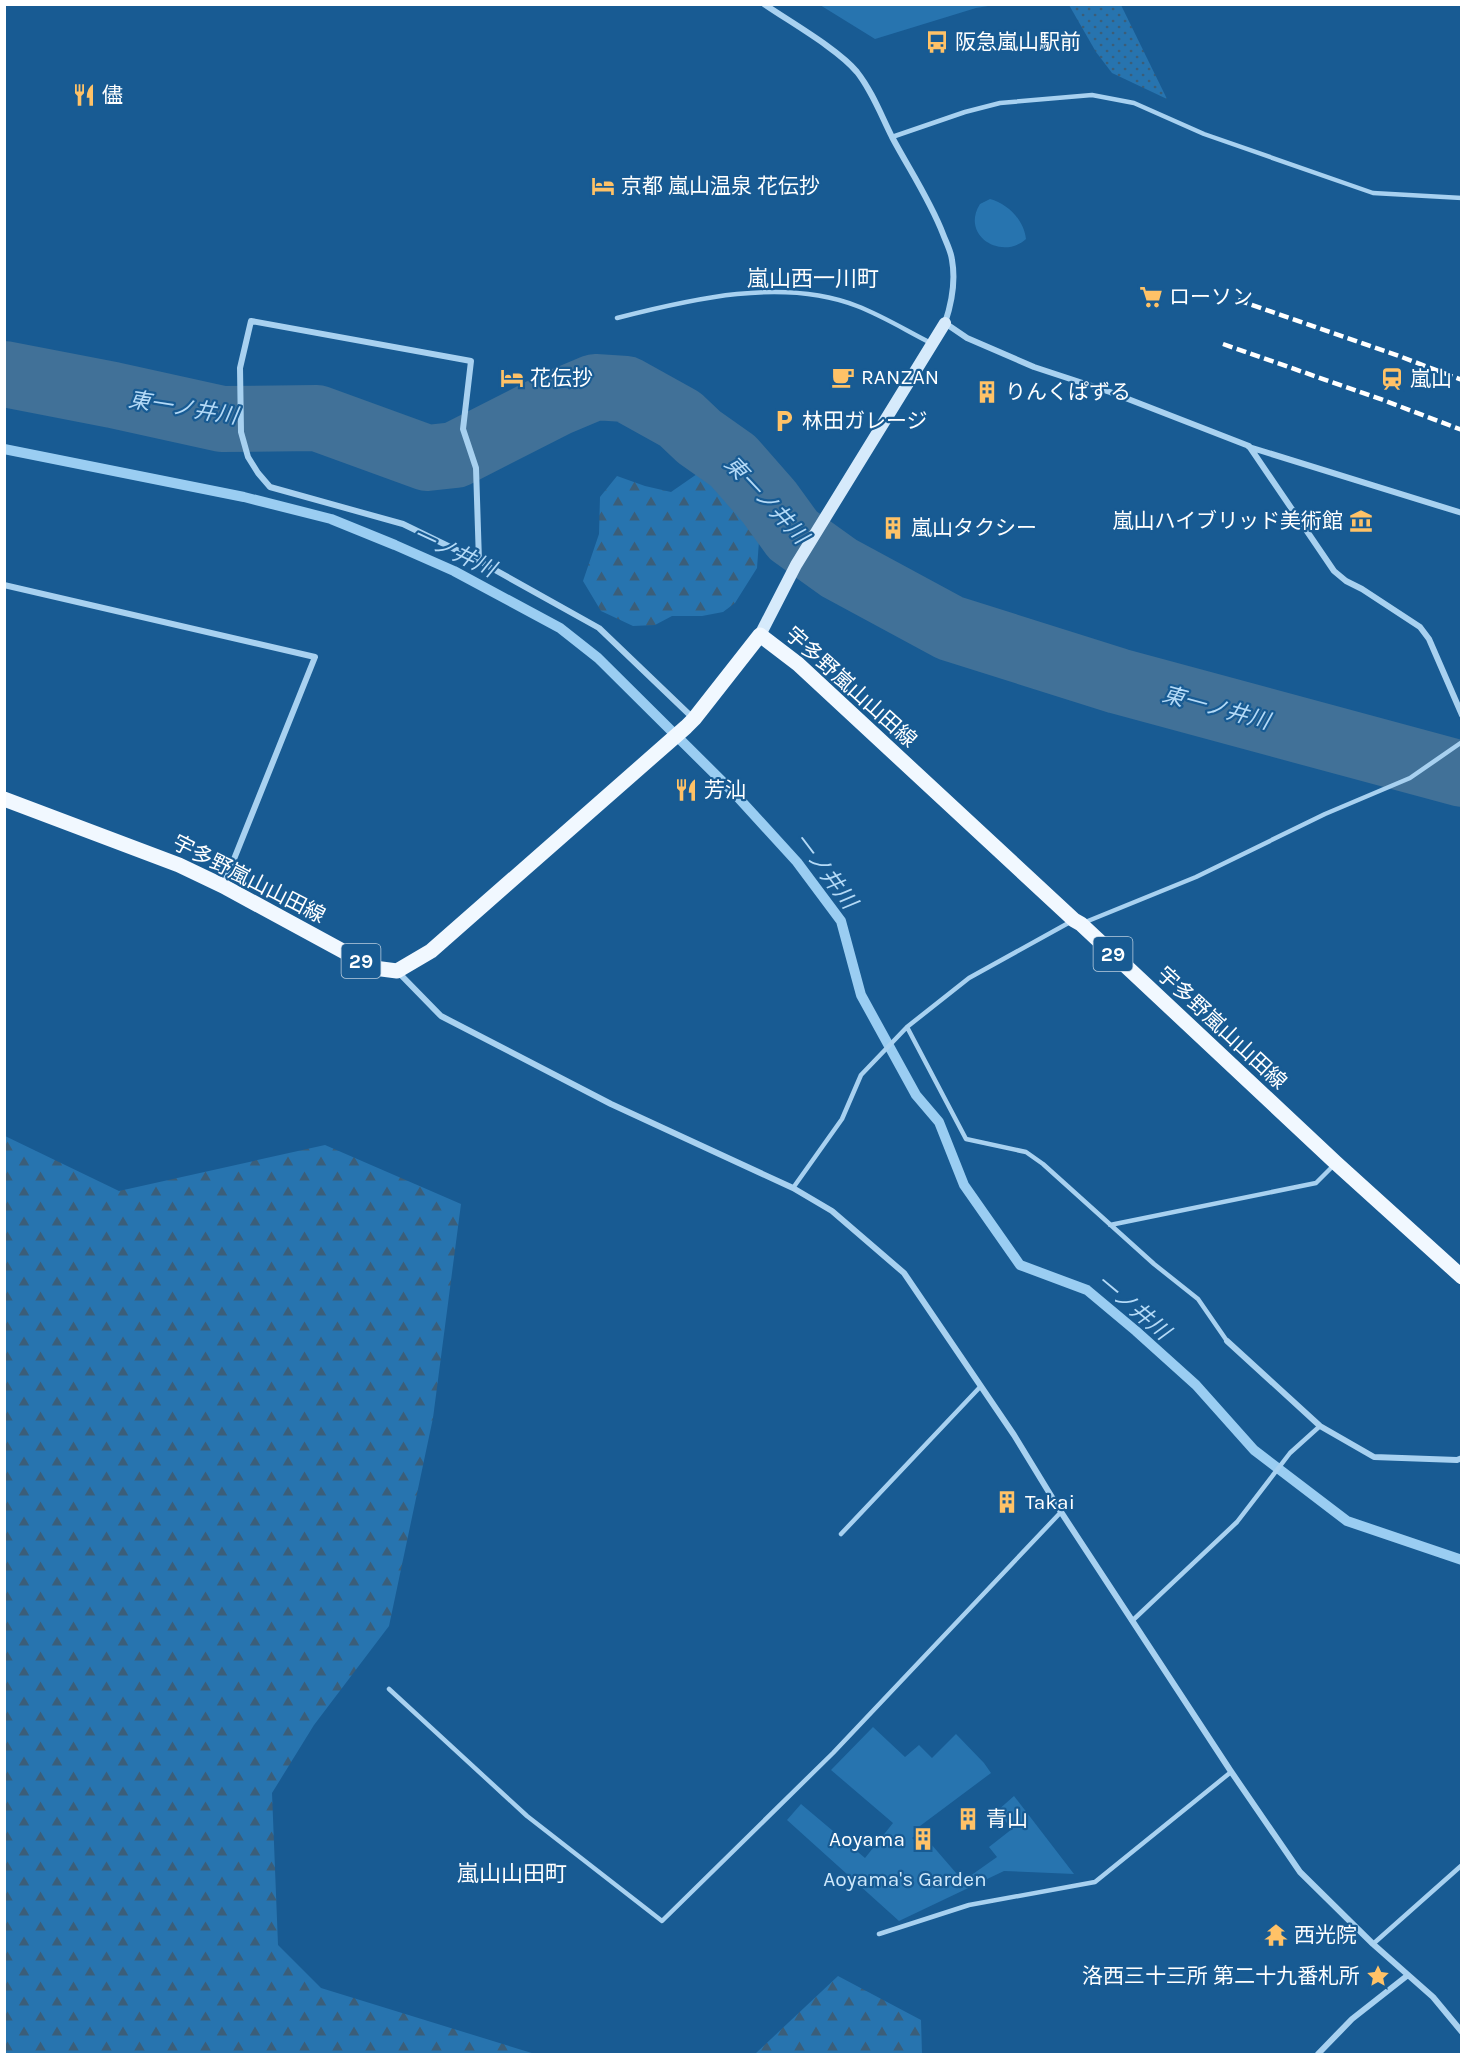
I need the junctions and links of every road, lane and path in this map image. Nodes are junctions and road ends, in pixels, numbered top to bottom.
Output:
1 (764, 4) edge
2 (892, 137) junction
3 (1461, 198) edge
4 (617, 318) dead end
5 (945, 322) junction
6 (931, 343) junction
7 (1249, 447) junction
8 (1461, 513) edge
9 (479, 561) junction
10 (4, 585) edge
11 (760, 635) junction
12 (1461, 715) edge
13 (690, 723) junction
14 (1461, 742) edge
15 (4, 799) edge
16 (223, 886) junction
17 (1077, 922) junction
18 (397, 971) junction
19 (907, 1027) junction
20 (1336, 1163) junction
21 (793, 1188) junction
22 (1110, 1225) junction
23 (1461, 1277) edge
24 (1227, 1341) joint
25 (981, 1386) junction
26 (1320, 1426) junction
27 (1461, 1458) edge
28 (1061, 1512) junction
29 (841, 1534) dead end
30 (1132, 1621) junction
31 (390, 1689) dead end
32 (1231, 1772) junction
33 (1461, 1865) edge
34 (879, 1934) dead end
35 (1373, 1944) junction
36 (1408, 1975) junction
37 (1461, 2032) edge
38 (1318, 2055) edge

1 - 2 street
2 - 3 lane
2 - 5 street
4 - 6 lane
5 - 6 main road
5 - 7 street
6 - 11 main road
7 - 8 street
7 - 12 street
9 - 9 street
9 - 13 street
10 - 16 street
11 - 13 main road, 宇多野嵐山山田線 / 29
11 - 17 main road, 宇多野嵐山山田線 / 29
13 - 18 main road, 宇多野嵐山山田線 / 29
14 - 17 lane
15 - 16 main road, 宇多野嵐山山田線 / 29
16 - 18 main road, 宇多野嵐山山田線 / 29
17 - 19 lane
17 - 20 main road, 宇多野嵐山山田線 / 29
18 - 21 street
19 - 21 lane
19 - 22 lane
20 - 22 lane
20 - 23 main road, 宇多野嵐山山田線 / 29
21 - 25 street
22 - 24 lane
24 - 26 street
25 - 28 street
25 - 29 lane
26 - 27 street
26 - 30 lane
28 - 30 street
28 - 31 lane
30 - 32 street
32 - 34 lane
32 - 35 street
33 - 35 lane
35 - 36 street
36 - 37 street
36 - 38 street

